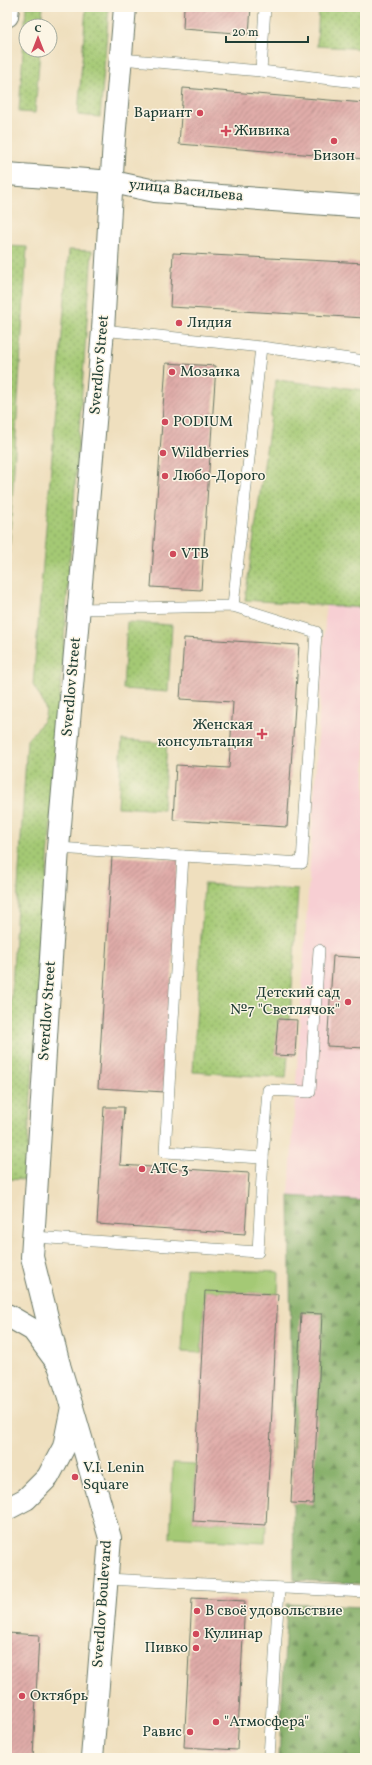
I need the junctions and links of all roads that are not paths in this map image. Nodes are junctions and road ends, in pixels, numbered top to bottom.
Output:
1 (8, 7) edge
2 (125, 7) edge
3 (265, 7) edge
4 (7, 16) edge
5 (121, 59) junction
6 (261, 71) junction
7 (365, 83) edge
8 (7, 174) edge
9 (113, 182) junction
10 (365, 207) edge
11 (103, 330) junction
12 (261, 347) junction
13 (365, 361) edge
14 (233, 606) junction
15 (80, 609) junction
16 (58, 848) junction
17 (183, 856) junction
18 (319, 950) dead end
19 (263, 1158) junction
20 (34, 1237) junction
21 (7, 1315) edge
22 (59, 1365) junction
23 (72, 1407) junction
24 (7, 1509) edge
25 (107, 1579) junction
26 (279, 1588) junction
27 (365, 1592) edge
28 (92, 1758) edge
29 (269, 1758) edge

1 - 4 street
2 - 5 street, Sverdlov Street
3 - 6 lane
5 - 6 lane
5 - 9 street, Sverdlov Street
6 - 7 lane
8 - 9 street, улица Васильева
9 - 10 street, улица Васильева
9 - 11 street, Sverdlov Street
11 - 12 lane
11 - 15 street, Sverdlov Street
12 - 13 lane
12 - 14 lane
14 - 15 lane
14 - 17 lane
15 - 16 street, Sverdlov Street
16 - 17 lane
16 - 20 street, Sverdlov Street
17 - 19 lane
18 - 19 lane
19 - 20 lane
20 - 22 street, Sverdlov Street
21 - 22 street
22 - 23 street, Sverdlov Boulevard
23 - 24 street
23 - 25 street, Sverdlov Boulevard
25 - 26 lane
25 - 28 street, Sverdlov Boulevard
26 - 27 lane
26 - 29 lane

